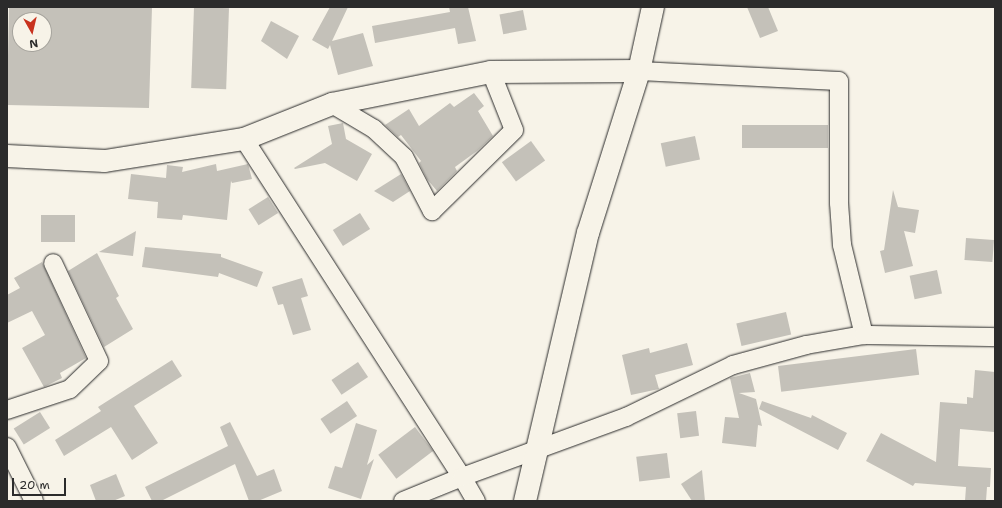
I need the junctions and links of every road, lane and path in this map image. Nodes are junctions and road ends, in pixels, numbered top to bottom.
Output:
1 (653, 7) edge
2 (639, 71) junction
3 (492, 72) junction
4 (332, 104) junction
5 (244, 139) junction
6 (7, 156) edge
7 (53, 262) dead end
8 (864, 335) junction
9 (995, 338) edge
10 (7, 410) edge
11 (7, 447) edge
12 (537, 451) junction
13 (462, 477) junction
14 (34, 501) edge
15 (403, 501) edge
16 (476, 501) edge
17 (526, 501) edge

1 - 2 street
2 - 3 street
2 - 8 street
2 - 12 street
3 - 4 street
3 - 4 street
4 - 5 street
5 - 6 street
5 - 13 street
7 - 10 street
8 - 9 street
8 - 12 street
11 - 14 street
12 - 13 street
12 - 17 street
13 - 15 street
13 - 16 street

